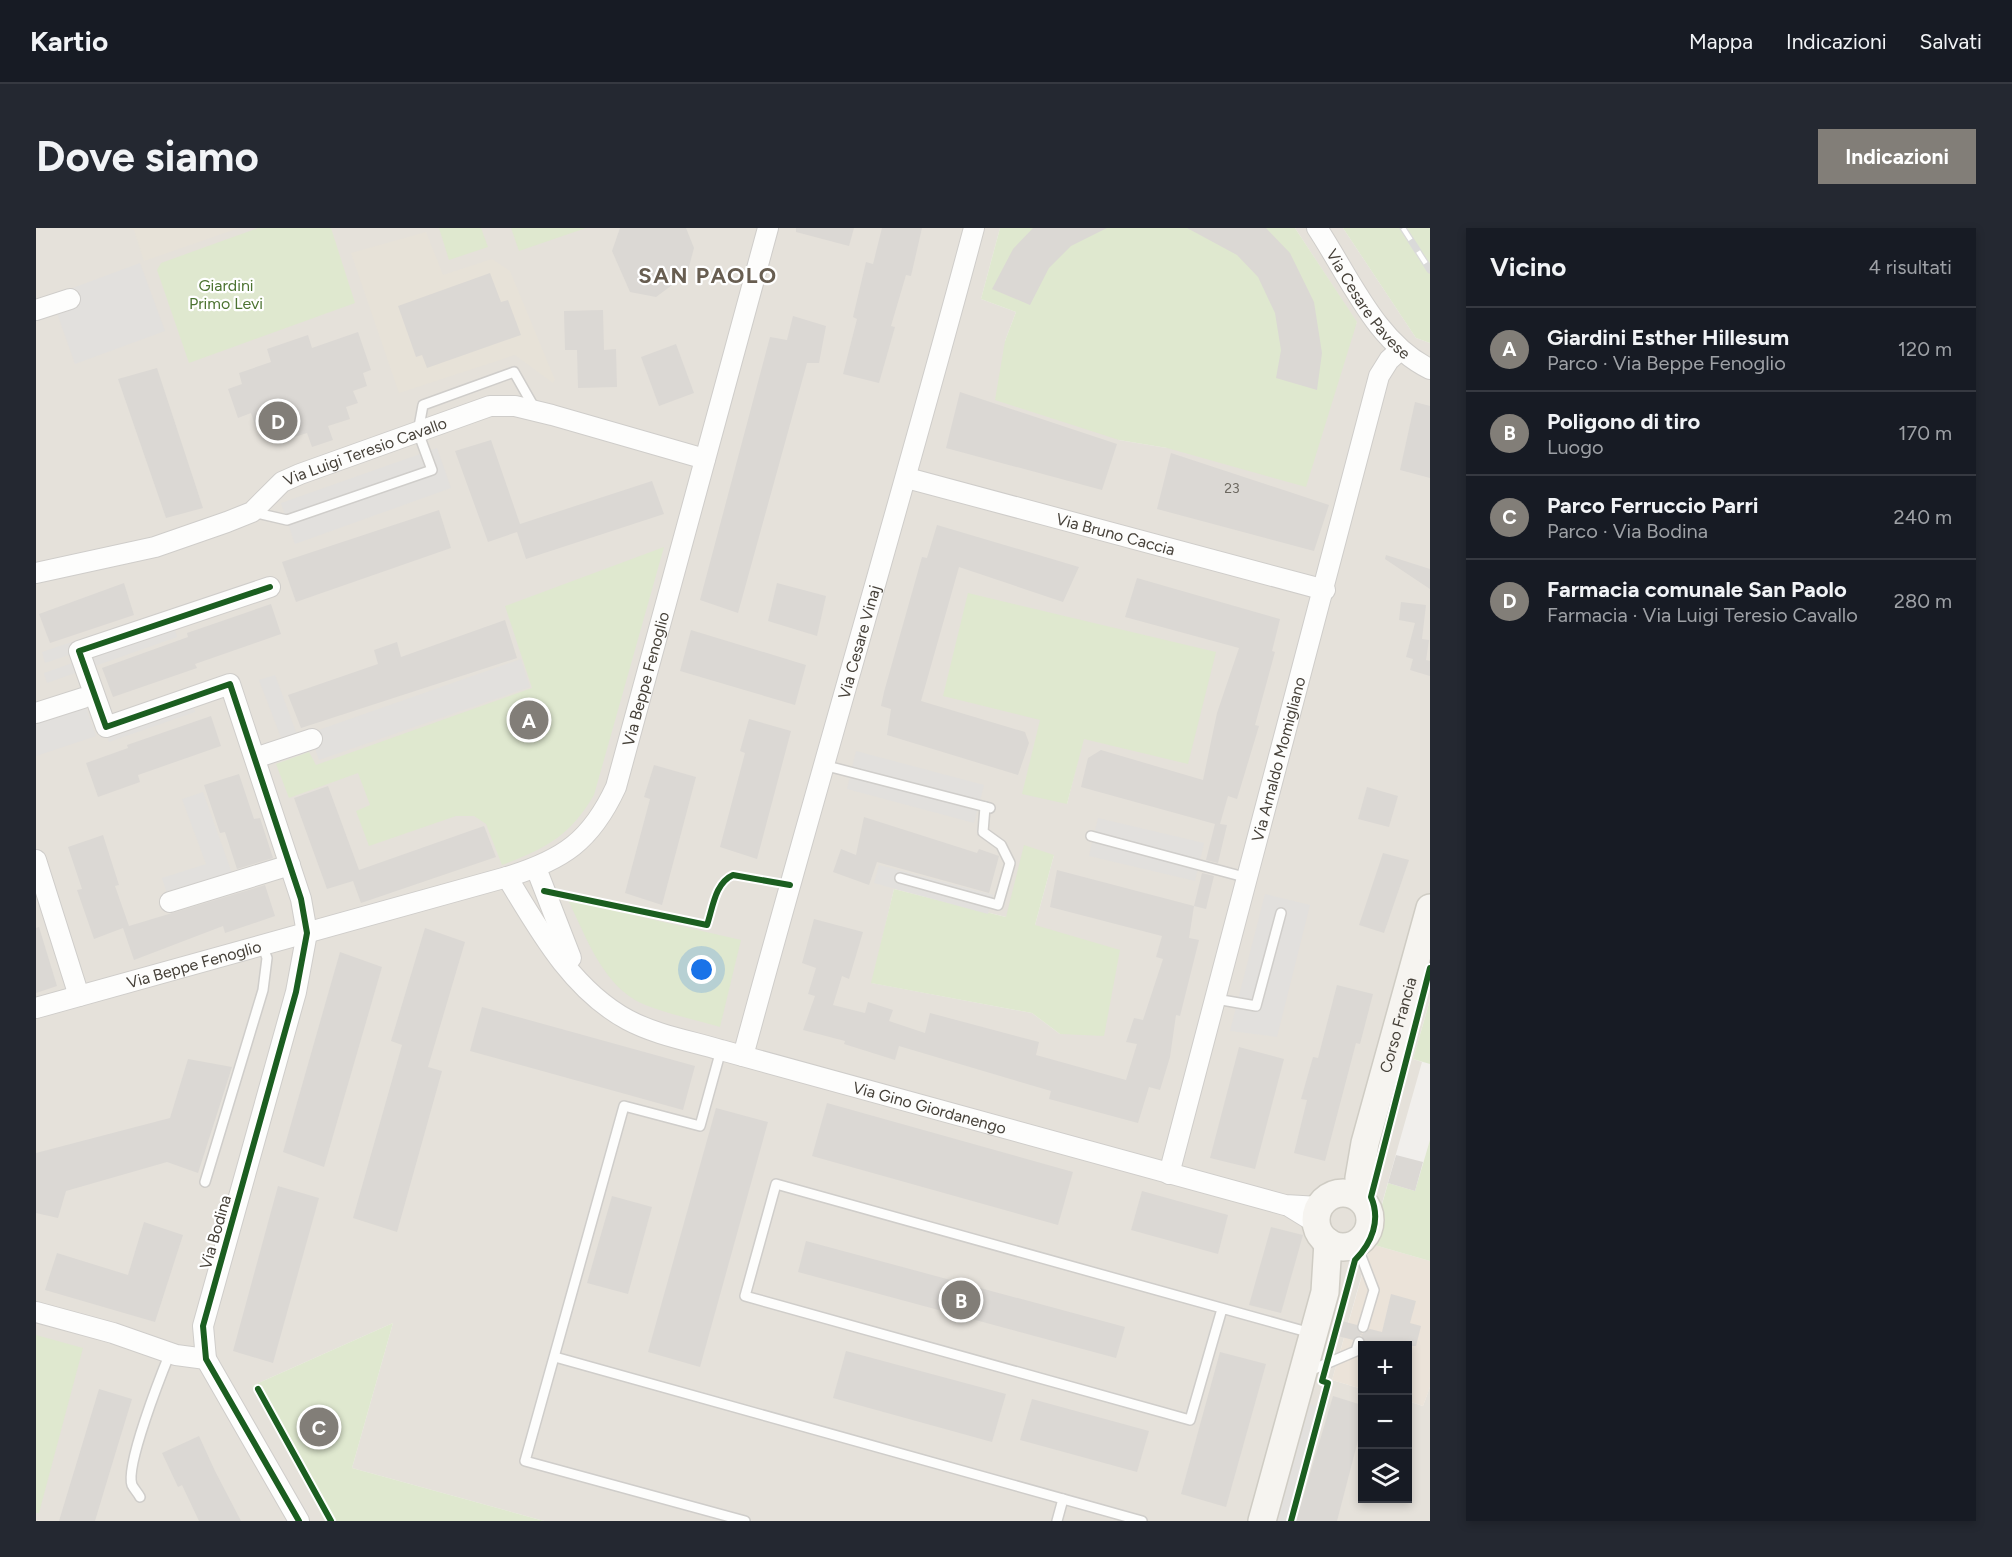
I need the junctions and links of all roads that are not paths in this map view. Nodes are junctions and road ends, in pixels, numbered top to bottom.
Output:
1 (768, 228) edge
2 (974, 228) edge
3 (1317, 228) edge
4 (70, 299) dead end
5 (36, 310) edge
6 (1400, 350) junction
7 (1430, 369) edge
8 (536, 411) junction
9 (418, 432) junction
10 (705, 459) junction
11 (908, 478) junction
12 (252, 512) junction
13 (36, 573) edge
14 (270, 587) dead end
15 (1325, 590) junction
16 (83, 698) dead end
17 (36, 713) edge
18 (312, 739) dead end
19 (255, 758) junction
20 (822, 765) junction
21 (1091, 836) dead end
22 (36, 860) edge
23 (290, 865) junction
24 (536, 868) junction
25 (507, 878) junction
26 (900, 878) dead end
27 (1248, 878) junction
28 (170, 902) dead end
29 (1430, 908) edge
30 (1281, 913) dead end
31 (307, 933) junction
32 (262, 945) junction
33 (585, 988) junction
34 (79, 996) junction
35 (1216, 999) junction
36 (36, 1008) edge
37 (721, 1050) junction
38 (743, 1056) junction
39 (1169, 1174) junction
40 (205, 1182) dead end
41 (1338, 1222) junction
42 (1222, 1309) junction
43 (36, 1312) edge
44 (1363, 1327) dead end
45 (1313, 1334) junction
46 (1358, 1345) edge
47 (170, 1353) junction
48 (555, 1357) junction
49 (206, 1359) junction
50 (1302, 1375) junction
51 (140, 1497) dead end
52 (1063, 1499) junction
53 (299, 1521) edge
54 (745, 1521) edge
55 (1057, 1521) edge
56 (1142, 1521) edge
57 (1262, 1521) edge

1 - 10 street, Via Beppe Fenoglio
2 - 11 street, Via Cesare Vinaj
3 - 6 street, Via Cesare Pavese
4 - 5 street
6 - 7 street, Via Cesare Pavese
6 - 15 street, Via Arnaldo Momigliano
8 - 9 street, Via Luigi Teresio Cavallo
8 - 9 lane
8 - 10 street, Via Luigi Teresio Cavallo
9 - 12 street, Via Luigi Teresio Cavallo
9 - 12 lane
10 - 24 street, Via Beppe Fenoglio
11 - 15 street, Via Bruno Caccia
11 - 20 street, Via Cesare Vinaj
12 - 13 street, Via Luigi Teresio Cavallo
14 - 19 street
15 - 27 street, Via Arnaldo Momigliano
16 - 17 street
18 - 19 street
19 - 23 street
20 - 26 lane
20 - 38 street, Via Cesare Vinaj
21 - 27 lane
22 - 34 street
23 - 28 street
23 - 31 street
24 - 25 street, Via Beppe Fenoglio
24 - 33 street, Via Gino Giordanengo
25 - 31 street, Via Beppe Fenoglio
25 - 33 street, Via Gino Giordanengo
27 - 35 street, Via Arnaldo Momigliano
29 - 41 main road, Corso Francia
30 - 35 lane
31 - 32 street, Via Beppe Fenoglio
31 - 49 street, Via Bodina
32 - 34 street, Via Beppe Fenoglio
32 - 40 lane
33 - 37 street, Via Gino Giordanengo
34 - 36 street, Via Beppe Fenoglio
35 - 39 street, Via Arnaldo Momigliano
37 - 38 street, Via Gino Giordanengo
37 - 48 lane
38 - 39 street, Via Gino Giordanengo
39 - 41 street, Via Gino Giordanengo
41 - 44 lane
41 - 45 main road, Corso Francia
42 - 42 lane
42 - 45 lane
43 - 47 street
45 - 50 main road, Corso Francia
46 - 50 lane
47 - 49 street
47 - 51 lane
48 - 52 lane
48 - 54 lane
49 - 53 street, Via Bodina
50 - 57 main road, Corso Francia
52 - 55 lane
52 - 56 lane

